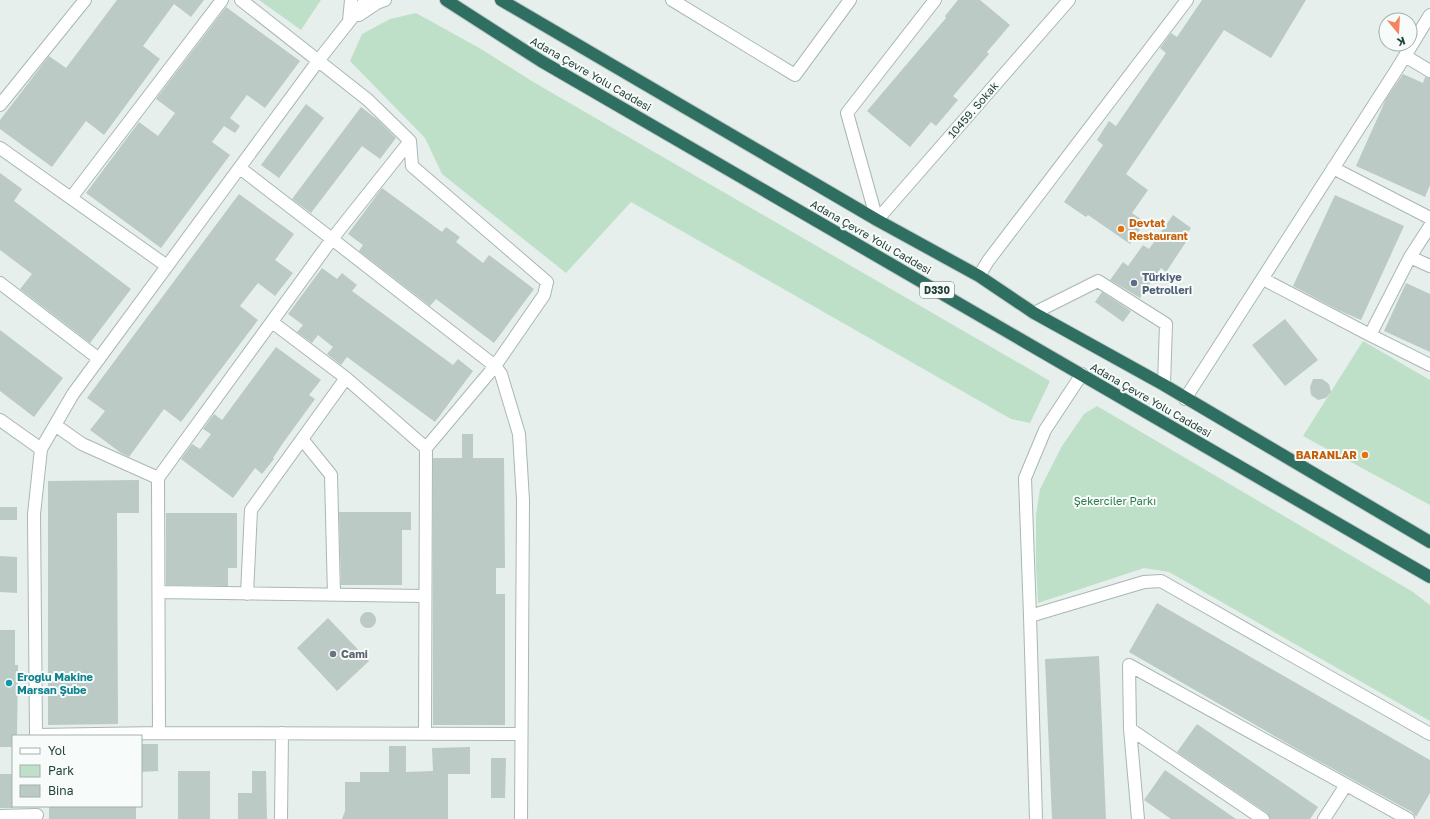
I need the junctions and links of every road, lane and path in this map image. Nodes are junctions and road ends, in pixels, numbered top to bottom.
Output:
1 (85, 0) edge
2 (222, 0) edge
3 (241, 0) edge
4 (351, 0) edge
5 (366, 0) edge
6 (385, 0) edge
7 (436, 0) edge
8 (501, 0) edge
9 (672, 0) edge
10 (850, 0) edge
11 (935, 0) edge
12 (1187, 0) edge
13 (449, 2) edge
14 (1064, 2) edge
15 (515, 4) edge
16 (1430, 15) edge
17 (349, 21) junction
18 (1405, 56) junction
19 (318, 61) junction
20 (1430, 71) edge
21 (0, 106) edge
22 (410, 141) junction
23 (0, 148) edge
24 (240, 168) junction
25 (1333, 168) junction
26 (71, 198) junction
27 (1430, 218) edge
28 (877, 220) junction
29 (1430, 226) edge
30 (332, 239) junction
31 (1410, 257) junction
32 (167, 266) junction
33 (1430, 266) edge
34 (979, 276) junction
35 (1263, 279) junction
36 (0, 283) edge
37 (1034, 313) junction
38 (272, 322) junction
39 (1370, 336) junction
40 (99, 359) junction
41 (1430, 365) edge
42 (495, 366) junction
43 (1082, 374) junction
44 (346, 378) junction
45 (1164, 385) junction
46 (1185, 399) junction
47 (0, 420) edge
48 (55, 425) junction
49 (302, 439) junction
50 (426, 448) junction
51 (41, 449) junction
52 (158, 478) junction
53 (1430, 540) edge
54 (1401, 560) junction
55 (1430, 577) edge
56 (1430, 582) edge
57 (159, 592) junction
58 (248, 594) junction
59 (334, 595) junction
60 (425, 596) junction
61 (1030, 616) junction
62 (1130, 729) junction
63 (159, 733) junction
64 (282, 733) junction
65 (424, 734) junction
66 (521, 734) junction
67 (1430, 734) edge
68 (36, 735) edge
69 (77, 735) edge
70 (1346, 785) junction
71 (37, 813) edge
72 (0, 816) edge
73 (281, 819) edge
74 (521, 819) edge
75 (1036, 819) edge
76 (1138, 819) edge
77 (1263, 819) edge
78 (1324, 819) edge
79 (1408, 819) edge

1 - 21 street
2 - 26 street
3 - 19 street
4 - 17 street
5 - 17 street
6 - 17 street
7 - 13 street
8 - 15 highway, Adana Çevre Yolu Caddesi
9 - 10 street
11 - 28 street
12 - 34 street
13 - 43 highway, Adana Çevre Yolu Caddesi / D330
14 - 28 street, 10459. Sokak
15 - 28 highway, Adana Çevre Yolu Caddesi
16 - 18 street
17 - 19 street
18 - 20 street
18 - 25 street
19 - 22 street
19 - 24 street
22 - 30 street
22 - 42 street
23 - 26 street
24 - 30 street
24 - 32 street
25 - 27 street
25 - 35 street
26 - 32 street
28 - 34 highway, Adana Çevre Yolu Caddesi
29 - 31 street
30 - 38 street
30 - 42 street
31 - 33 street
31 - 39 street
32 - 40 street
34 - 37 highway, Adana Çevre Yolu Caddesi
35 - 39 street
35 - 46 street
36 - 40 street
37 - 45 highway, Adana Çevre Yolu Caddesi
37 - 45 street
38 - 44 street
38 - 52 street
39 - 41 street
40 - 48 street
42 - 50 street
42 - 66 street
43 - 54 highway, Adana Çevre Yolu Caddesi / D330
43 - 61 street
44 - 49 street
44 - 50 street
45 - 46 highway, Adana Çevre Yolu Caddesi
46 - 53 highway, Adana Çevre Yolu Caddesi
47 - 51 street
48 - 51 street
48 - 52 street
49 - 58 street
49 - 59 street
50 - 60 street
51 - 68 street
52 - 57 street
54 - 55 highway, Adana Çevre Yolu Caddesi / D330
54 - 56 highway
57 - 58 street
57 - 63 street
58 - 59 street
59 - 60 street
60 - 65 street
61 - 67 street
61 - 75 street
62 - 70 street
62 - 76 street
62 - 77 street
63 - 64 street
63 - 69 street
64 - 65 street
64 - 73 street
65 - 66 street
66 - 74 street
70 - 78 street
70 - 79 street
71 - 72 street

